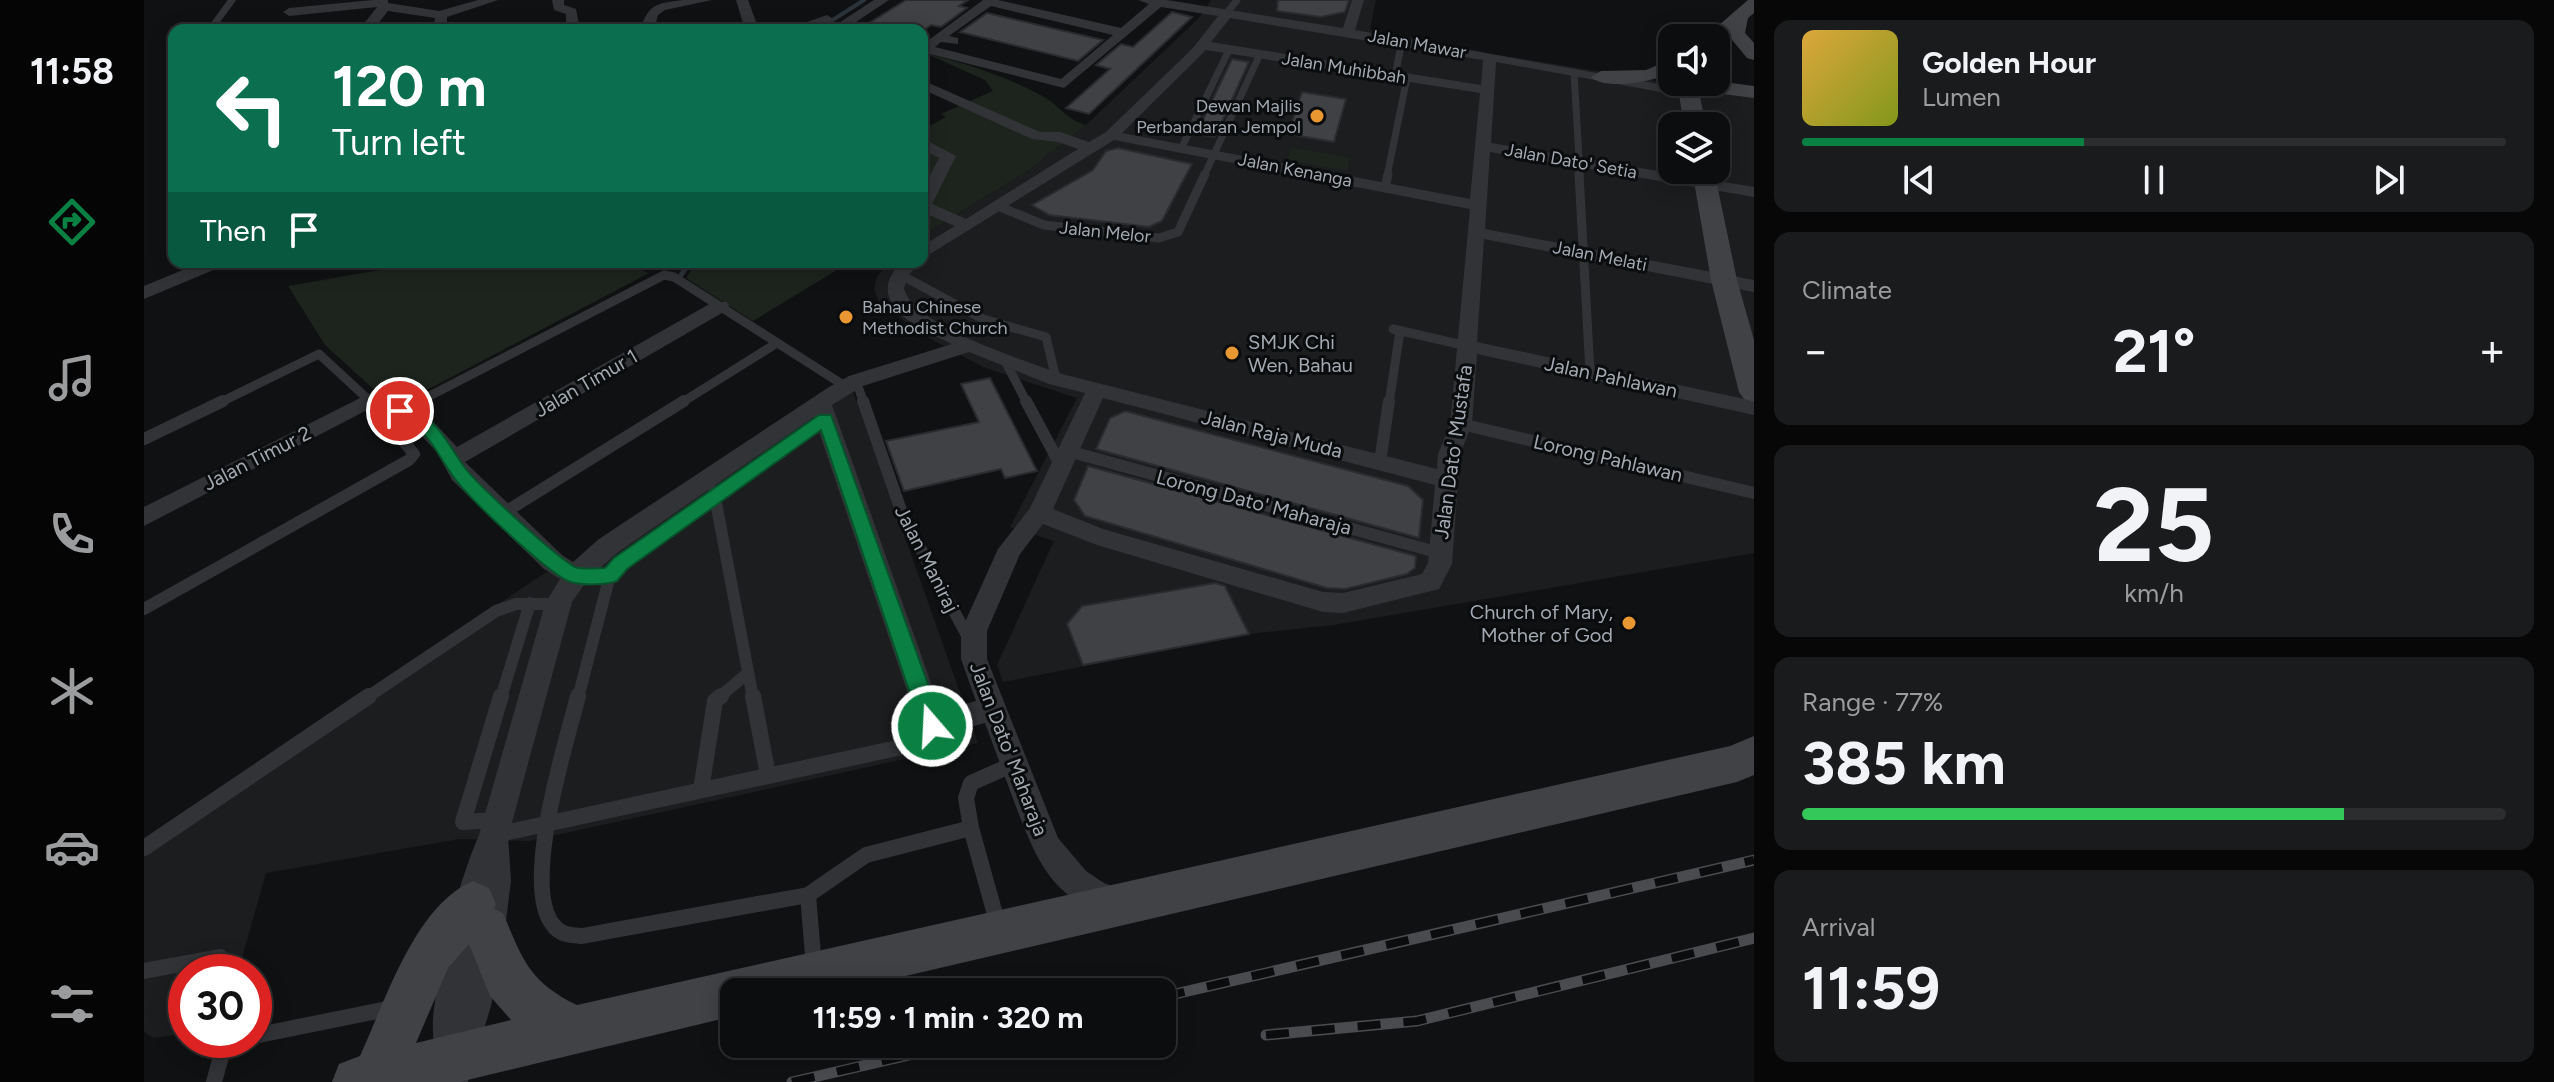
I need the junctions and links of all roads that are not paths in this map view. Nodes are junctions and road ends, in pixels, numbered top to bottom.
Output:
1 (232, 0) edge
2 (492, 0) edge
3 (558, 0) edge
4 (706, 0) edge
5 (743, 0) edge
6 (883, 0) edge
7 (1237, 0) edge
8 (1358, 0) edge
9 (990, 1) edge
10 (1151, 1) edge
11 (382, 4) edge
12 (1747, 9) edge
13 (290, 11) edge
14 (1226, 14) junction
15 (439, 15) junction
16 (214, 24) edge
17 (370, 24) edge
18 (441, 24) edge
19 (573, 24) edge
20 (649, 24) edge
21 (750, 24) edge
22 (833, 24) edge
23 (1730, 29) edge
24 (1124, 33) junction
25 (1348, 33) junction
26 (939, 37) junction
27 (1402, 41) junction
28 (1202, 45) junction
29 (928, 46) edge
30 (1730, 49) edge
31 (928, 50) edge
32 (1229, 50) junction
33 (1260, 54) junction
34 (1754, 56) edge
35 (1490, 57) junction
36 (1037, 62) dead end
37 (1574, 72) junction
38 (1658, 72) edge
39 (1401, 77) junction
40 (1601, 77) junction
41 (1658, 83) edge
42 (928, 87) edge
43 (1487, 90) junction
44 (1730, 90) edge
45 (1754, 92) edge
46 (1111, 135) junction
47 (928, 146) edge
48 (1483, 146) junction
49 (1090, 148) junction
50 (1181, 149) junction
51 (1215, 155) junction
52 (1579, 162) junction
53 (1658, 171) edge
54 (1705, 184) edge
55 (1727, 184) edge
56 (1385, 188) junction
57 (1754, 192) edge
58 (928, 196) edge
59 (998, 206) junction
60 (1478, 206) junction
61 (928, 208) edge
62 (967, 225) junction
63 (1476, 232) junction
64 (928, 250) edge
65 (1583, 253) junction
66 (203, 268) edge
67 (905, 268) edge
68 (1724, 280) junction
69 (1754, 286) edge
70 (144, 293) edge
71 (720, 306) junction
72 (777, 343) junction
73 (971, 345) junction
74 (1467, 346) junction
75 (1005, 361) junction
76 (1590, 372) junction
77 (1056, 379) junction
78 (850, 383) junction
79 (1097, 389) junction
80 (1754, 392) edge
81 (370, 400) junction
82 (1754, 408) edge
83 (400, 411) junction
84 (822, 411) junction
85 (1461, 424) junction
86 (144, 439) edge
87 (1065, 458) junction
88 (452, 460) junction
89 (1380, 462) junction
90 (1447, 480) junction
91 (714, 487) junction
92 (1754, 493) edge
93 (1039, 513) junction
94 (502, 514) junction
95 (144, 517) edge
96 (1440, 553) junction
97 (610, 575) junction
98 (575, 576) junction
99 (530, 603) junction
100 (558, 604) junction
101 (144, 609) edge
102 (972, 644) junction
103 (748, 673) junction
104 (993, 708) junction
105 (932, 726) junction
106 (1754, 754) edge
107 (1014, 764) junction
108 (768, 775) junction
109 (701, 790) junction
110 (545, 824) junction
111 (496, 828) junction
112 (971, 828) junction
113 (144, 848) edge
114 (808, 895) junction
115 (1124, 904) junction
116 (480, 917) junction
117 (1000, 932) junction
118 (168, 967) edge
119 (144, 971) edge
120 (814, 973) junction
121 (408, 1005) junction
122 (573, 1028) junction
123 (272, 1032) edge
124 (223, 1058) edge
125 (452, 1070) edge
126 (366, 1080) edge
127 (214, 1082) edge

1 - 16 lane
2 - 15 street
3 - 19 street
4 - 20 street
5 - 21 street
6 - 22 street
7 - 14 lane
8 - 25 street
9 - 24 street
9 - 26 street
10 - 14 street, Jalan Mawar
10 - 24 street
11 - 13 street
11 - 15 street
11 - 17 street
12 - 23 main road
12 - 34 main road
14 - 25 street, Jalan Mawar
14 - 28 street
15 - 18 street
24 - 31 street
25 - 27 street, Jalan Mawar
26 - 29 street
26 - 36 street
27 - 35 street, Jalan Mawar
27 - 39 lane
28 - 32 street, Jalan Muhibbah
28 - 46 street
30 - 34 main road
32 - 33 street, Jalan Muhibbah
32 - 50 lane
33 - 39 street, Jalan Muhibbah
33 - 51 lane, Jalan Melor
35 - 37 street, Jalan Mawar
35 - 43 street, Jalan Dato' Mustafa
37 - 40 street, Jalan Mawar
37 - 52 lane
38 - 40 main road
39 - 43 street, Jalan Muhibbah
39 - 56 lane
40 - 41 street, Jalan Mawar
42 - 49 street
43 - 48 street, Jalan Dato' Mustafa
44 - 45 main road
46 - 49 street
46 - 50 street, Jalan Kenanga
47 - 58 street
48 - 52 street, Jalan Dato' Setia
48 - 60 street, Jalan Dato' Mustafa
49 - 59 street
50 - 51 street, Jalan Kenanga
51 - 56 street, Jalan Kenanga
51 - 59 lane, Jalan Melor
52 - 53 street, Jalan Dato' Setia
52 - 65 lane
54 - 68 main road
55 - 57 street, Jalan Dato' Setia
56 - 60 street, Jalan Kenanga
59 - 62 street
60 - 63 street, Jalan Dato' Mustafa
61 - 62 street
62 - 64 street
63 - 65 street, Jalan Melati
63 - 74 street, Jalan Dato' Mustafa
65 - 68 street, Jalan Melati
65 - 76 lane
66 - 70 street
67 - 73 street, Jalan Raja Muda
67 - 77 lane
68 - 69 street, Jalan Melati
68 - 80 main road
71 - 72 lane
71 - 83 lane
71 - 88 street, Jalan Timur 1
72 - 78 lane
72 - 94 lane
73 - 75 street, Jalan Raja Muda
73 - 78 street
74 - 76 street, Jalan Pahlawan
74 - 85 street, Jalan Dato' Mustafa
74 - 89 lane
75 - 77 street, Jalan Raja Muda
75 - 87 lane
76 - 82 street, Jalan Pahlawan
77 - 79 street, Jalan Raja Muda
78 - 84 street
78 - 102 lane, Jalan Maniraj
79 - 87 street, Jalan Dato' Maharaja
79 - 89 street, Jalan Raja Muda
81 - 83 street
81 - 86 lane
81 - 95 street, Jalan Timur 2
81 - 101 lane
83 - 88 street
84 - 91 street
84 - 105 street
85 - 90 street, Jalan Dato' Mustafa
85 - 92 lane, Lorong Pahlawan
87 - 93 street, Jalan Dato' Maharaja
87 - 96 lane, Lorong Dato' Maharaja
88 - 94 street
89 - 90 street, Jalan Raja Muda
90 - 96 street, Jalan Dato' Mustafa
91 - 97 lane
91 - 98 street
91 - 103 lane
93 - 96 street, Jalan Dato' Mustafa
93 - 102 street, Jalan Dato' Maharaja
94 - 98 street
97 - 98 lane
97 - 110 lane
98 - 100 street
99 - 100 lane
99 - 111 lane
99 - 113 lane
100 - 111 street
102 - 104 street, Jalan Dato' Maharaja
103 - 108 lane
103 - 109 lane
104 - 105 street
104 - 107 street, Jalan Dato' Maharaja
105 - 108 lane
106 - 115 main road
107 - 112 lane
107 - 115 street, Jalan Dato' Maharaja
108 - 109 lane
109 - 110 lane
110 - 111 lane
110 - 114 lane
111 - 116 street
112 - 114 lane
112 - 117 lane
114 - 120 lane
115 - 117 main road
116 - 121 main road
116 - 122 main road
116 - 125 street
117 - 120 main road
118 - 119 lane
120 - 122 main road
121 - 123 lane
121 - 126 main road
122 - 125 main road
124 - 127 lane
125 - 126 main road

